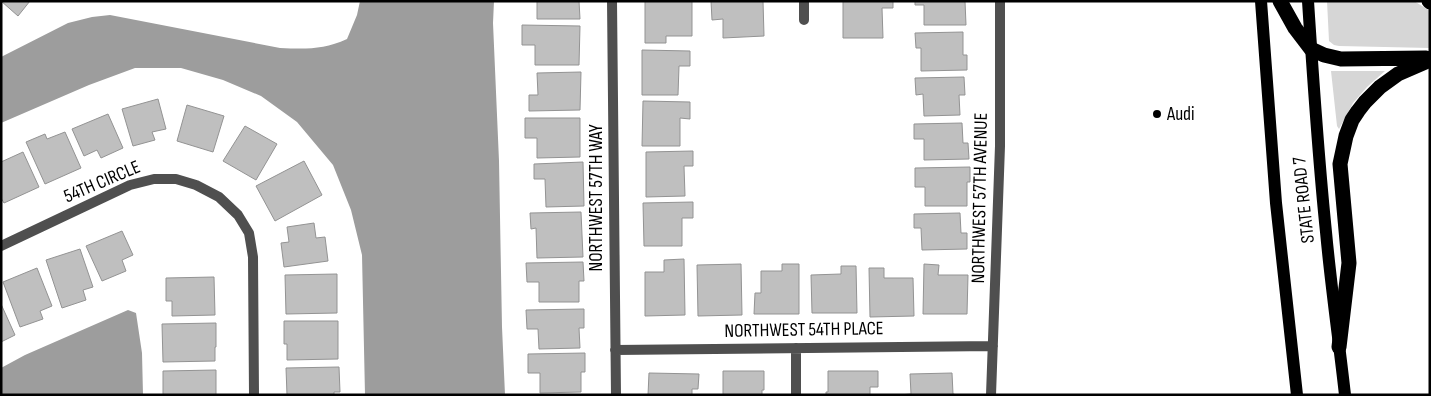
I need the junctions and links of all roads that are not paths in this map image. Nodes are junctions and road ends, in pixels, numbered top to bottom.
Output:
1 (612, 1) edge
2 (804, 1) edge
3 (1000, 1) edge
4 (1261, 1) edge
5 (1280, 1) edge
6 (1308, 1) edge
7 (804, 20) dead end
8 (1311, 48) junction
9 (1430, 59) edge
10 (1, 246) edge
11 (993, 346) junction
12 (1339, 347) junction
13 (796, 348) junction
14 (615, 350) junction
15 (254, 395) edge
16 (616, 395) edge
17 (796, 395) edge
18 (991, 395) edge
19 (1297, 395) edge
20 (1345, 395) edge

1 - 14 street, NORTHWEST 57TH WAY
2 - 7 street
3 - 11 street, NORTHWEST 57TH AVENUE
4 - 19 main road, STATE ROAD 7
5 - 8 highway
6 - 8 main road, STATE ROAD 7
8 - 9 highway
8 - 12 main road, STATE ROAD 7
9 - 12 highway
10 - 15 street, 54TH CIRCLE
11 - 13 street, NORTHWEST 54TH PLACE
11 - 18 street, NORTHWEST 57TH AVENUE
12 - 20 main road, STATE ROAD 7
13 - 14 street, NORTHWEST 54TH PLACE
13 - 17 street
14 - 16 street, NORTHWEST 57TH WAY

